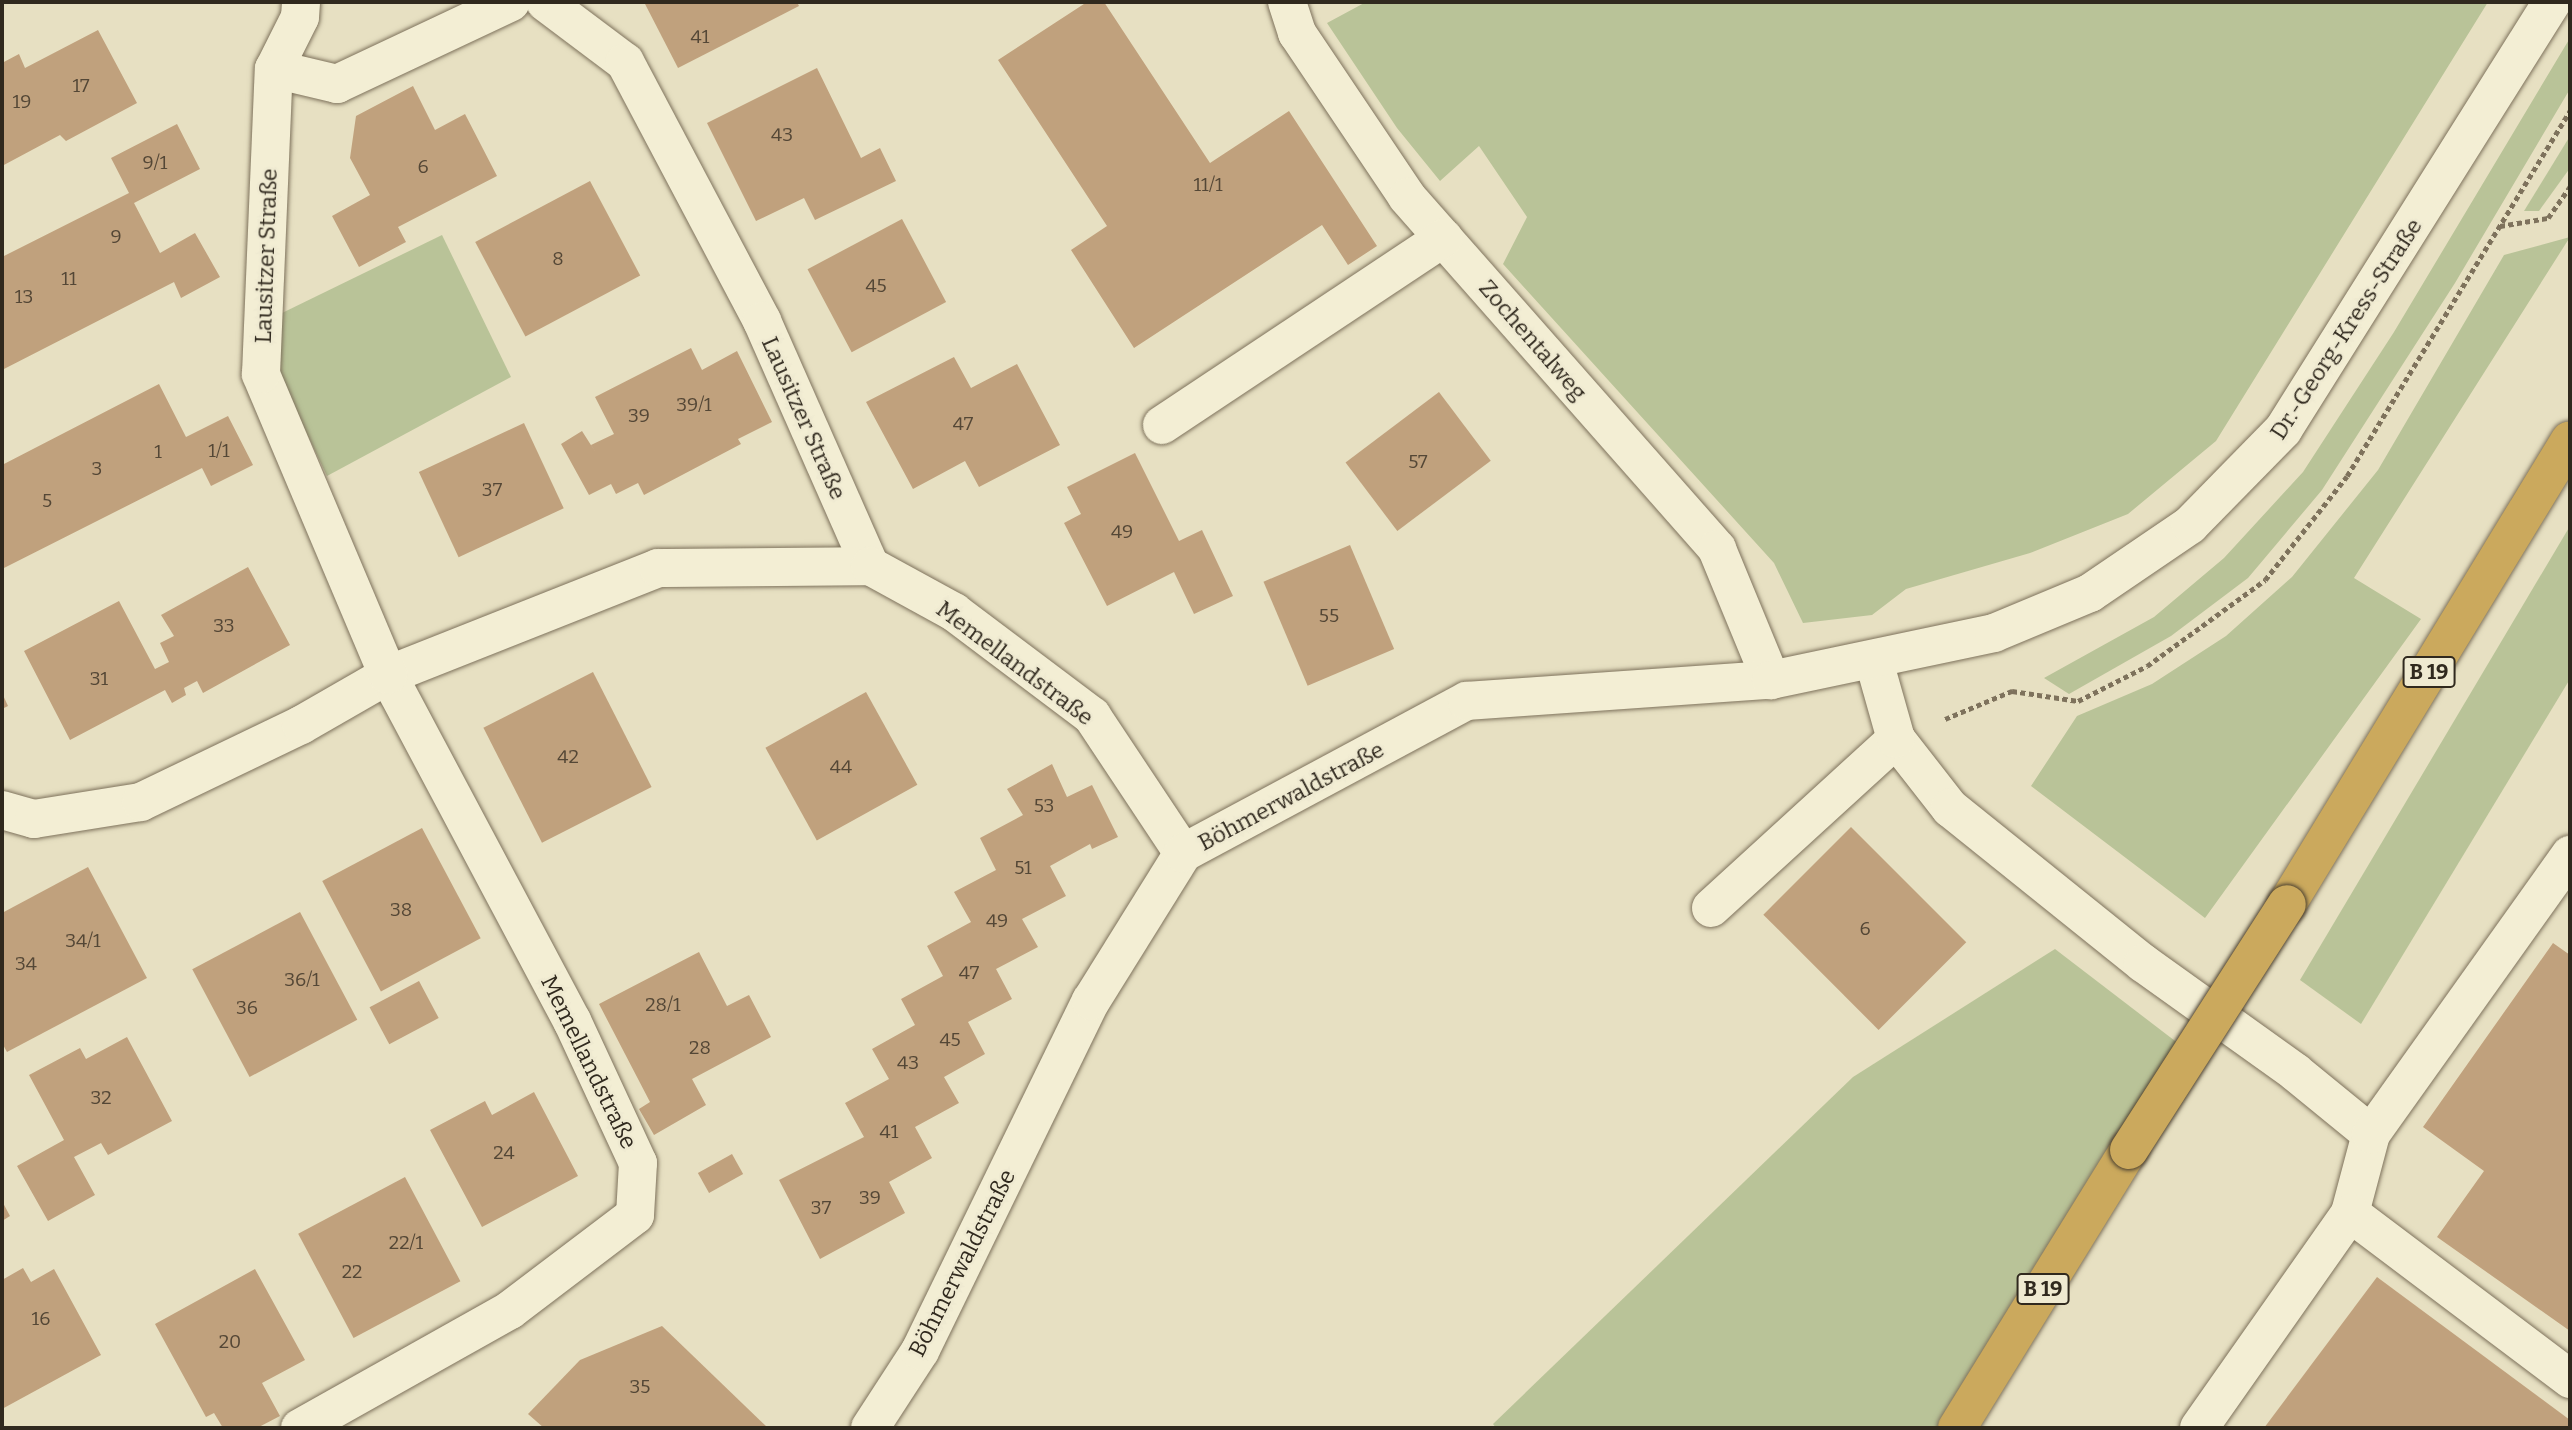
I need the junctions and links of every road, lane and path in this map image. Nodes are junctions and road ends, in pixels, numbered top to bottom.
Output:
1 (301, 2) edge
2 (510, 2) edge
3 (545, 2) edge
4 (1287, 2) edge
5 (2552, 2) edge
6 (274, 69) junction
7 (2570, 187) edge
8 (2499, 226) dead end
9 (1443, 238) junction
10 (1161, 425) dead end
11 (2570, 440) edge
12 (870, 566) junction
13 (1874, 661) junction
14 (388, 675) junction
15 (1771, 680) junction
16 (1896, 739) junction
17 (2, 810) edge
18 (1183, 853) junction
19 (2570, 855) edge
20 (1711, 908) dead end
21 (2371, 1134) junction
22 (2350, 1213) junction
23 (2570, 1379) edge
24 (300, 1428) edge
25 (870, 1428) edge
26 (1957, 1428) edge
27 (2199, 1428) edge

1 - 6 street
2 - 6 street
3 - 12 street, Lausitzer Straße
4 - 9 street, Zochentalweg
5 - 13 street, Dr.-Georg-Kress-Straße
6 - 14 street, Lausitzer Straße
7 - 8 path
9 - 10 street
9 - 15 street, Zochentalweg
11 - 26 highway, B 19, bridge
12 - 14 street, Memellandstraße
12 - 18 street, Memellandstraße
13 - 15 street, Böhmerwaldstraße
13 - 16 street
14 - 17 street, Memellandstraße
14 - 24 street, Memellandstraße
15 - 18 street, Böhmerwaldstraße
16 - 20 street
16 - 21 street
18 - 25 street, Böhmerwaldstraße
19 - 21 street
21 - 22 street
22 - 23 street
22 - 27 street

